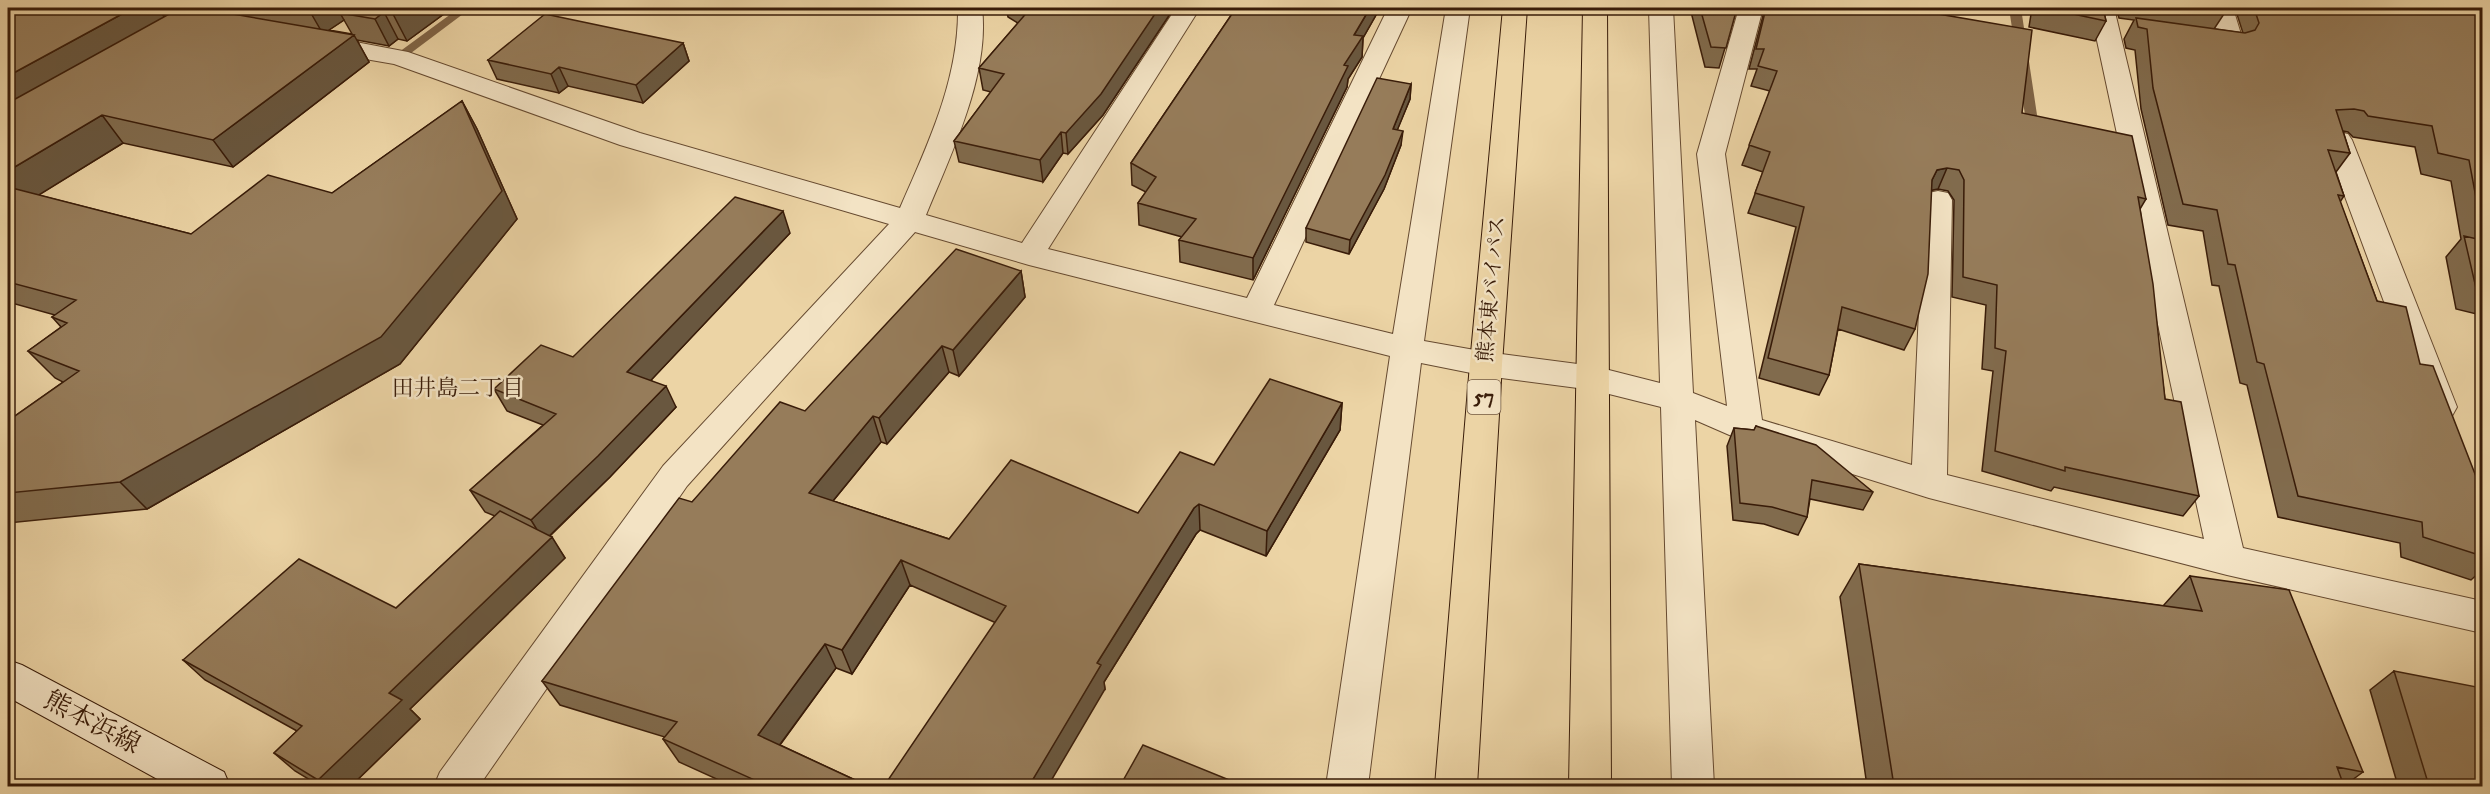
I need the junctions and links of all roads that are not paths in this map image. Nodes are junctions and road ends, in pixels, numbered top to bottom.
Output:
1 (970, 8) edge
2 (1188, 8) edge
3 (1400, 8) edge
4 (1458, 8) edge
5 (1515, 8) edge
6 (1595, 8) edge
7 (1661, 8) edge
8 (1751, 8) edge
9 (2221, 8) edge
10 (148, 9) edge
11 (2112, 21) edge
12 (198, 22) junction
13 (354, 26) edge
14 (242, 29) edge
15 (2174, 36) edge
16 (286, 37) edge
17 (170, 38) edge
18 (328, 45) junction
19 (2338, 140) edge
20 (1938, 200) dead end
21 (910, 219) junction
22 (1029, 255) junction
23 (1256, 310) junction
24 (1407, 349) junction
25 (1486, 364) junction
26 (1593, 378) junction
27 (1676, 399) junction
28 (1746, 428) junction
29 (2449, 429) edge
30 (1929, 484) junction
31 (2227, 560) junction
32 (2482, 617) edge
33 (8, 677) edge
34 (209, 786) edge
35 (455, 786) edge
36 (1347, 786) edge
37 (1456, 786) edge
38 (1590, 786) edge
39 (1693, 786) edge

1 - 21 street
2 - 22 street
3 - 23 street
4 - 24 street
5 - 25 highway, 熊本東バイパス / 57
6 - 26 highway
7 - 27 street
8 - 28 street
9 - 15 street
10 - 12 street
11 - 31 street
12 - 14 street
12 - 17 street
13 - 18 street
16 - 18 street
18 - 21 street
19 - 29 street
20 - 30 street
21 - 22 street
21 - 35 street
22 - 23 street
23 - 24 street
24 - 25 street
24 - 36 street
25 - 26 street
25 - 37 highway, 熊本東バイパス / 57
26 - 27 street
26 - 38 highway
27 - 28 street
27 - 39 street
28 - 30 street
30 - 31 street
31 - 32 street
33 - 34 street, 熊本浜線

